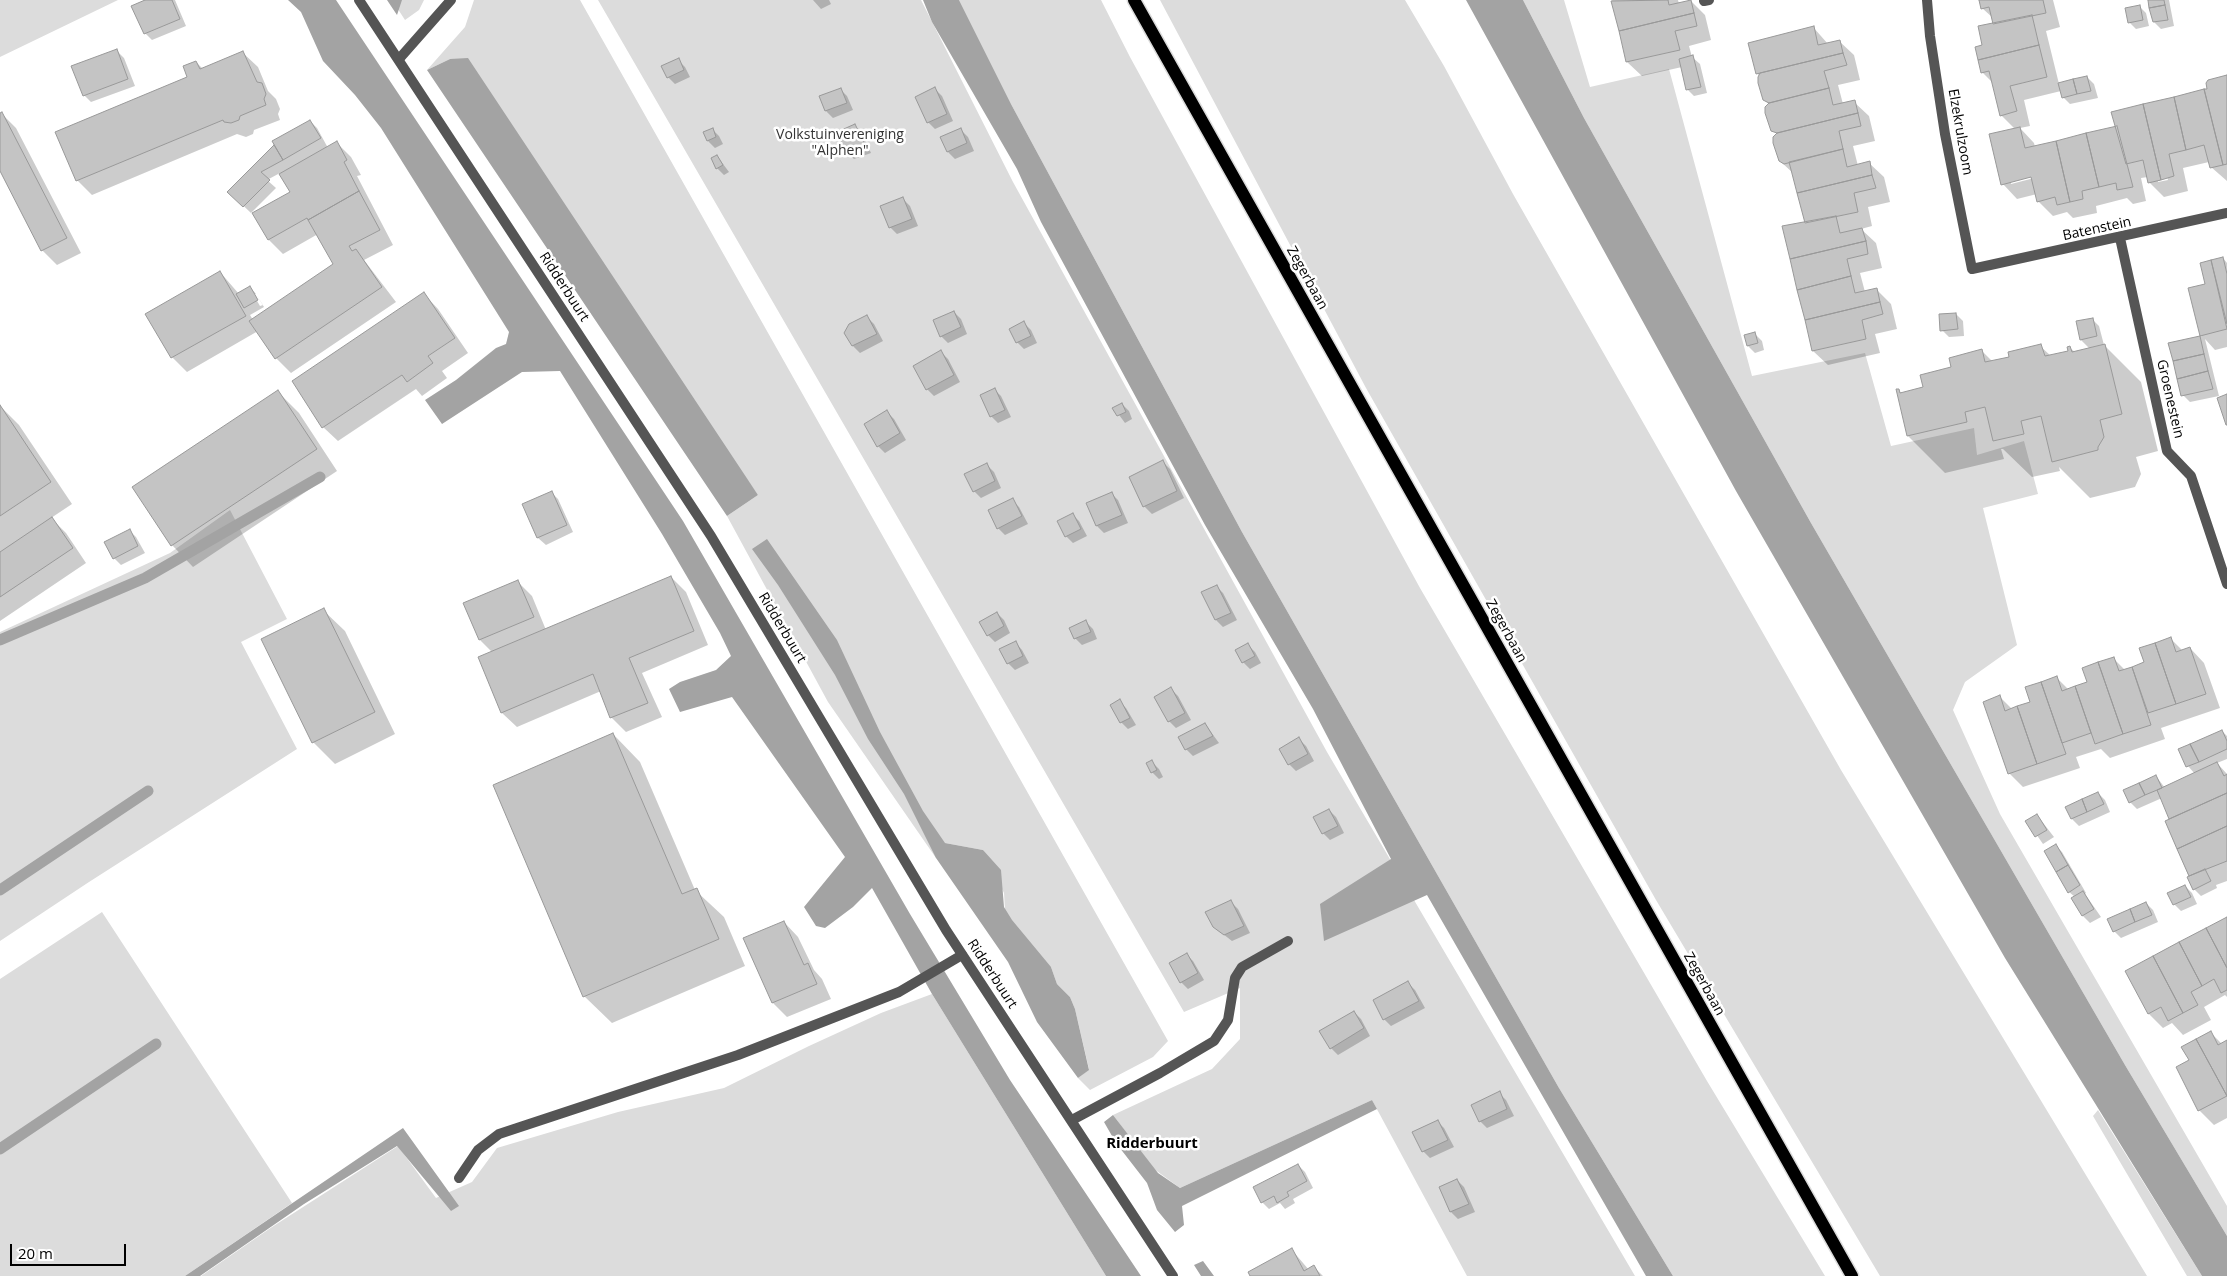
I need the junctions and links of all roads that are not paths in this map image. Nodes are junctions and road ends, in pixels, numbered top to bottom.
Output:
1 (360, 0) edge
2 (450, 0) edge
3 (1134, 0) edge
4 (1927, 0) edge
5 (399, 59) junction
6 (2227, 213) edge
7 (2120, 238) junction
8 (1972, 269) joint
9 (2227, 584) edge
10 (1288, 941) dead end
11 (962, 954) junction
12 (1072, 1120) junction
13 (459, 1178) dead end
14 (1173, 1276) edge
15 (1852, 1276) edge

1 - 5 street, Ridderbuurt
2 - 5 street
3 - 15 main road, Zegerbaan
4 - 8 street, Elzekrulzoom
5 - 11 street, Ridderbuurt
6 - 7 street, Batenstein
7 - 8 street, Batenstein
7 - 9 street, Groenestein
10 - 12 street
11 - 12 street, Ridderbuurt
11 - 13 street
12 - 14 street, Ridderbuurt

